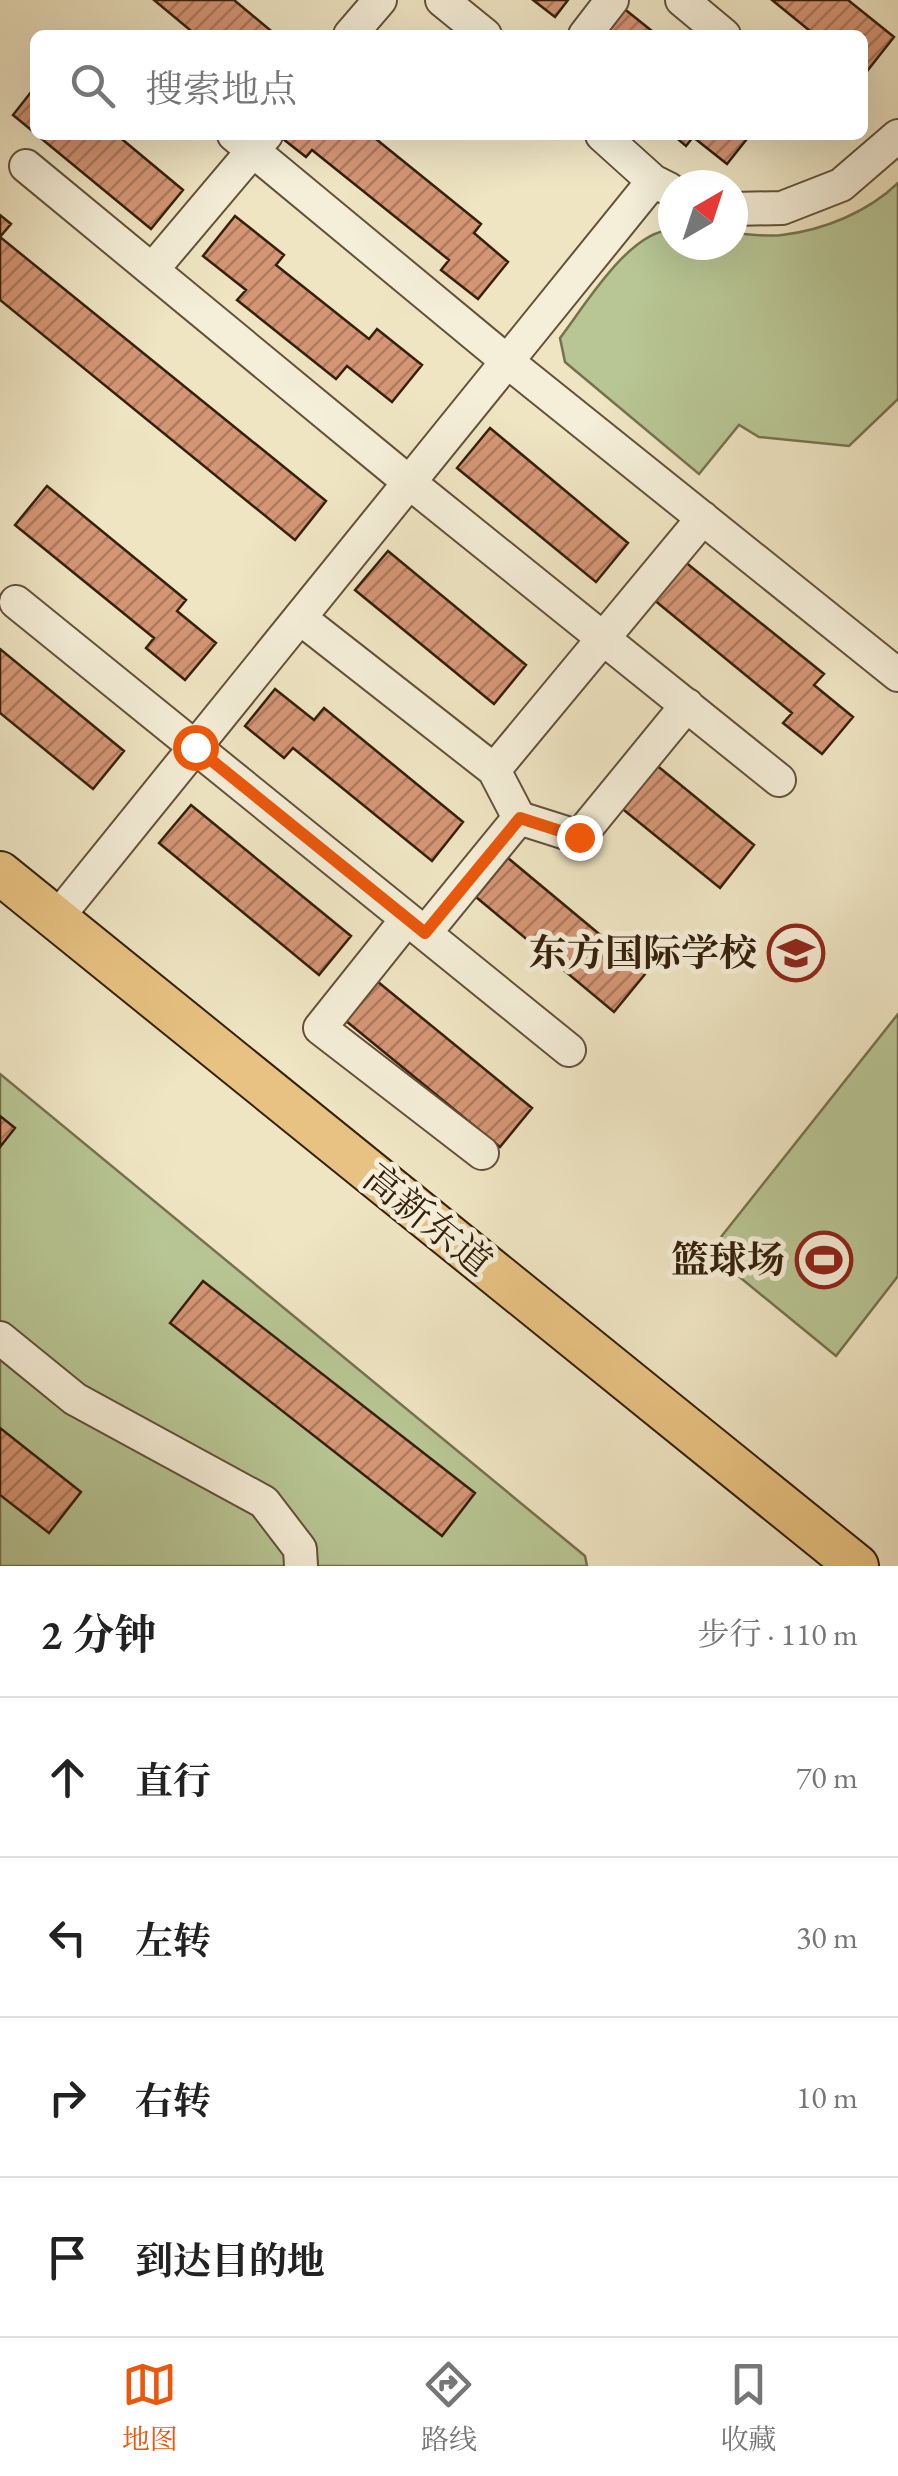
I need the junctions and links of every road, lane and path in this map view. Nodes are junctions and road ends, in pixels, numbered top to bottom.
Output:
1 (380, 0) edge
2 (442, 0) edge
3 (612, 0) edge
4 (682, 0) edge
5 (354, 30) edge
6 (479, 30) edge
7 (589, 30) edge
8 (718, 30) edge
9 (898, 136) edge
10 (251, 140) edge
11 (608, 140) edge
12 (26, 166) dead end
13 (658, 182) edge
14 (658, 192) edge
15 (748, 209) edge
16 (152, 270) junction
17 (508, 362) junction
18 (410, 483) junction
19 (703, 518) junction
20 (16, 602) dead end
21 (300, 618) junction
22 (602, 638) junction
23 (898, 675) edge
24 (687, 705) junction
25 (195, 747) junction
26 (494, 770) junction
27 (780, 780) dead end
28 (520, 818) junction
29 (0, 873) edge
30 (56, 919) junction
31 (416, 926) junction
32 (569, 1050) dead end
33 (482, 1153) dead end
34 (0, 1338) edge
35 (301, 1566) edge
36 (857, 1566) edge

1 - 5 street
2 - 6 street
3 - 7 street
4 - 8 street
9 - 15 street
10 - 16 street
10 - 17 street
11 - 13 street
12 - 16 street
14 - 17 street
16 - 18 street
17 - 18 street
17 - 19 street
18 - 21 street
18 - 22 street
19 - 22 street
19 - 23 street
20 - 25 street
21 - 25 street
21 - 26 street
22 - 24 street
22 - 26 street
24 - 27 street
24 - 28 street
25 - 30 street
25 - 31 street
26 - 28 street
28 - 31 street
29 - 30 main road, 高新东道
30 - 36 main road, 高新东道
31 - 32 street
31 - 33 street
34 - 35 street

